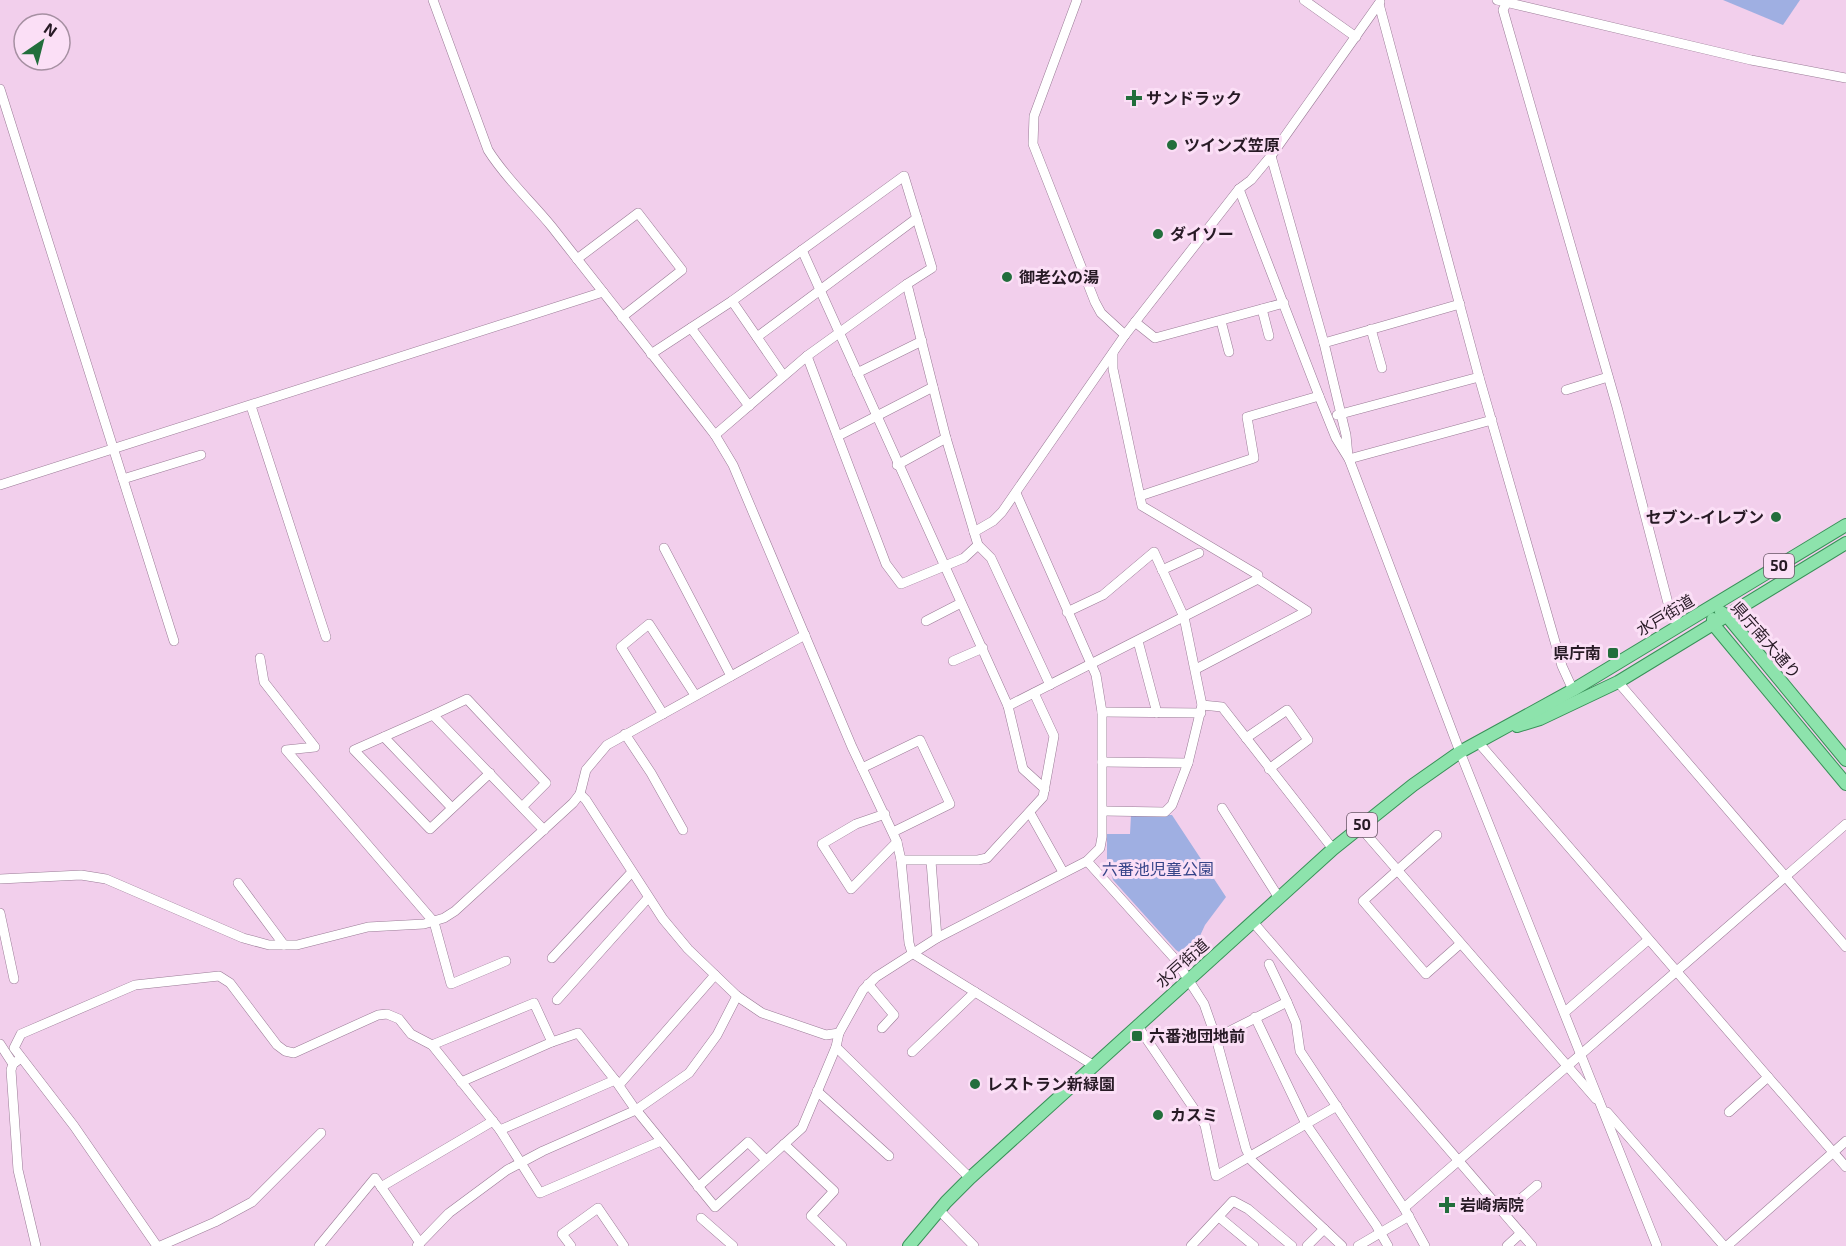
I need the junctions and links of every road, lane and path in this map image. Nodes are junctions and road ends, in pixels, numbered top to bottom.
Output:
1 (433, 0) edge
2 (1077, 0) edge
3 (1304, 0) edge
4 (1502, 1) edge
5 (1380, 2) edge
6 (1356, 37) junction
7 (1846, 78) edge
8 (0, 89) edge
9 (1271, 156) junction
10 (1239, 189) junction
11 (917, 218) junction
12 (801, 250) junction
13 (577, 259) junction
14 (907, 284) junction
15 (820, 290) junction
16 (603, 292) junction
17 (732, 301) junction
18 (1284, 303) junction
19 (1460, 304) junction
20 (1262, 309) junction
21 (622, 317) junction
22 (1221, 321) junction
23 (1135, 322) junction
24 (691, 328) junction
25 (1371, 329) junction
26 (839, 332) junction
27 (1125, 335) junction
28 (1269, 336) dead end
29 (757, 337) junction
30 (922, 341) junction
31 (1324, 343) junction
32 (1229, 352) dead end
33 (1113, 353) junction
34 (651, 354) junction
35 (807, 356) junction
36 (1382, 368) dead end
37 (857, 373) junction
38 (783, 375) junction
39 (1479, 377) junction
40 (1608, 377) junction
41 (933, 387) junction
42 (1566, 390) dead end
43 (1319, 396) junction
44 (251, 406) junction
45 (749, 406) junction
46 (1340, 414) junction
47 (1329, 417) junction
48 (876, 418) junction
49 (1492, 420) junction
50 (715, 435) junction
51 (838, 436) junction
52 (946, 438) junction
53 (113, 448) junction
54 (201, 454) dead end
55 (1348, 459) junction
56 (897, 465) junction
57 (123, 479) junction
58 (0, 485) edge
59 (1016, 493) junction
60 (1140, 496) junction
61 (1846, 525) edge
62 (974, 532) junction
63 (1846, 543) edge
64 (978, 545) junction
65 (663, 548) dead end
66 (1199, 553) dead end
67 (944, 565) junction
68 (1162, 570) junction
69 (1258, 579) junction
70 (961, 603) junction
71 (1712, 606) junction
72 (1067, 612) junction
73 (1727, 616) junction
74 (1184, 617) junction
75 (926, 621) dead end
76 (1713, 624) junction
77 (1679, 626) junction
78 (805, 635) junction
79 (326, 637) dead end
80 (174, 641) dead end
81 (1138, 641) junction
82 (983, 648) junction
83 (260, 658) dead end
84 (953, 661) dead end
85 (1091, 664) junction
86 (1196, 669) junction
87 (731, 676) junction
88 (1618, 682) junction
89 (1050, 685) junction
90 (1573, 690) junction
91 (1034, 693) junction
92 (695, 695) junction
93 (1008, 706) junction
94 (1201, 709) junction
95 (1102, 712) junction
96 (1157, 713) junction
97 (663, 714) junction
98 (433, 715) junction
99 (1499, 731) junction
100 (625, 734) junction
101 (384, 737) junction
102 (1246, 738) junction
103 (1478, 742) junction
104 (1460, 752) junction
105 (1846, 760) edge
106 (1102, 762) junction
107 (1188, 763) junction
108 (862, 768) junction
109 (1269, 769) junction
110 (490, 773) junction
111 (1846, 784) edge
112 (1044, 789) junction
113 (580, 794) junction
114 (522, 806) junction
115 (452, 808) junction
116 (1222, 808) dead end
117 (1102, 811) junction
118 (1030, 813) junction
119 (885, 814) junction
120 (1846, 824) edge
121 (1360, 827) junction
122 (544, 830) junction
123 (683, 830) dead end
124 (893, 832) junction
125 (1437, 835) dead end
126 (897, 842) junction
127 (1334, 849) junction
128 (901, 860) junction
129 (931, 861) junction
130 (1087, 861) junction
131 (1397, 870) junction
132 (632, 872) junction
133 (1063, 872) junction
134 (1785, 876) junction
135 (0, 879) edge
136 (238, 883) dead end
137 (648, 898) junction
138 (1279, 898) junction
139 (0, 913) edge
140 (434, 922) junction
141 (1252, 922) junction
142 (937, 938) junction
143 (1648, 940) junction
144 (1460, 944) junction
145 (284, 945) junction
146 (1846, 947) edge
147 (912, 953) junction
148 (552, 958) dead end
149 (506, 962) dead end
150 (1269, 964) dead end
151 (1676, 971) junction
152 (715, 975) junction
153 (14, 979) dead end
154 (1188, 980) junction
155 (868, 984) junction
156 (975, 992) junction
157 (737, 996) junction
158 (557, 1000) dead end
159 (1287, 1002) junction
160 (1565, 1012) junction
161 (1255, 1017) junction
162 (1137, 1025) junction
163 (882, 1028) dead end
164 (838, 1033) junction
165 (1216, 1038) junction
166 (552, 1042) junction
167 (0, 1044) edge
168 (432, 1045) junction
169 (836, 1047) junction
170 (912, 1052) dead end
171 (1581, 1054) junction
172 (17, 1061) junction
173 (1093, 1065) junction
174 (1568, 1067) junction
175 (1768, 1077) junction
176 (461, 1082) junction
177 (617, 1083) junction
178 (817, 1091) junction
179 (1601, 1105) junction
180 (1337, 1106) junction
181 (636, 1110) junction
182 (1728, 1112) dead end
183 (493, 1121) junction
184 (1306, 1124) junction
185 (500, 1130) junction
186 (321, 1133) dead end
187 (661, 1141) junction
188 (1846, 1142) edge
189 (784, 1144) junction
190 (1833, 1153) junction
191 (889, 1156) dead end
192 (1250, 1156) junction
193 (766, 1160) junction
194 (1458, 1161) junction
195 (520, 1162) junction
196 (1846, 1167) edge
197 (970, 1178) junction
198 (1538, 1185) dead end
199 (381, 1187) junction
200 (698, 1187) junction
201 (939, 1210) junction
202 (1407, 1212) junction
203 (1504, 1213) junction
204 (1219, 1217) junction
205 (701, 1218) dead end
206 (1324, 1229) junction
207 (1381, 1232) junction
208 (1521, 1233) junction
209 (418, 1244) edge
210 (36, 1246) edge
211 (159, 1246) edge
212 (319, 1246) edge
213 (570, 1246) edge
214 (624, 1246) edge
215 (733, 1246) edge
216 (842, 1246) edge
217 (909, 1246) edge
218 (974, 1246) edge
219 (1191, 1246) edge
220 (1254, 1246) edge
221 (1292, 1246) edge
222 (1307, 1246) edge
223 (1342, 1246) edge
224 (1358, 1246) edge
225 (1389, 1246) edge
226 (1425, 1246) edge
227 (1507, 1246) edge
228 (1532, 1246) edge
229 (1657, 1246) edge
230 (1726, 1246) edge

1 - 13 street
2 - 27 street
3 - 6 street
4 - 7 street
4 - 40 street
5 - 6 street
5 - 19 street
6 - 9 street
8 - 53 street
9 - 10 street
9 - 31 street
10 - 18 street
10 - 23 street
11 - 12 street
11 - 14 street
11 - 15 street
12 - 15 street
12 - 17 street
13 - 16 street
13 - 21 street
14 - 26 street
14 - 30 street
15 - 26 street
15 - 29 street
16 - 21 street
16 - 44 street
17 - 24 street
17 - 29 street
18 - 20 street
18 - 43 street
19 - 25 street
19 - 39 street
20 - 22 street
20 - 28 street
21 - 34 street
22 - 23 street
22 - 32 street
23 - 27 street
24 - 34 street
24 - 45 street
25 - 31 street
25 - 36 street
26 - 35 street
26 - 37 street
27 - 33 street
29 - 38 street
30 - 37 street
30 - 41 street
31 - 46 street
33 - 59 street
33 - 60 street
34 - 50 street
35 - 38 street
35 - 51 street
37 - 48 street
38 - 45 street
39 - 46 street
39 - 49 street
40 - 42 street
40 - 77 street
41 - 48 street
41 - 52 street
43 - 47 street
43 - 60 street
44 - 53 street
44 - 79 street
45 - 50 street
46 - 47 street
46 - 55 street
47 - 55 street
48 - 51 street
48 - 56 street
49 - 55 street
49 - 90 street
50 - 78 street
51 - 67 street
52 - 56 street
52 - 62 street
53 - 57 street
53 - 58 street
54 - 57 street
55 - 104 street
56 - 67 street
57 - 80 street
59 - 62 street
59 - 72 street
60 - 69 street
61 - 71 main road, 水戸街道 / 50
62 - 64 street
63 - 73 main road, 水戸街道 / 50
64 - 67 street
64 - 89 street
65 - 87 street
66 - 68 street
67 - 70 street
68 - 72 street
68 - 74 street
69 - 74 street
69 - 86 street
70 - 75 street
70 - 82 street
71 - 73 main road, 県庁南大通り
71 - 76 main road, 県庁南大通り
71 - 77 main road, 水戸街道 / 50
72 - 85 street
73 - 76 main road, 水戸街道 / 50
73 - 105 main road, 県庁南大通り
74 - 81 street
74 - 86 street
76 - 88 main road, 水戸街道 / 50
76 - 111 main road, 県庁南大通り
77 - 90 main road, 水戸街道 / 50
78 - 87 street
78 - 108 street
81 - 85 street
81 - 96 street
82 - 84 street
82 - 93 street
83 - 140 street
85 - 89 street
85 - 95 street
86 - 94 street
87 - 92 street
88 - 99 main road, 水戸街道 / 50
88 - 134 street
89 - 91 street
90 - 99 main road, 水戸街道 / 50
91 - 93 street
91 - 112 street
92 - 97 street
92 - 97 street
93 - 112 street
94 - 96 street
94 - 102 street
94 - 107 street
95 - 96 street
95 - 106 street
97 - 100 street
98 - 101 street
98 - 110 street
98 - 114 street
99 - 103 main road, 水戸街道 / 50
100 - 113 street
100 - 123 street
101 - 115 street
101 - 115 street
102 - 109 street
102 - 109 street
103 - 104 main road, 水戸街道 / 50
103 - 143 street
104 - 121 main road, 水戸街道 / 50
104 - 160 street
106 - 107 street
106 - 117 street
107 - 117 street
108 - 119 street
108 - 124 street
109 - 127 street
110 - 114 street
110 - 115 street
112 - 118 street
113 - 122 street
113 - 132 street
114 - 122 street
116 - 138 street
117 - 130 street
118 - 129 street
118 - 133 street
119 - 124 street
119 - 126 street
120 - 134 street
121 - 127 main road, 水戸街道 / 50
121 - 131 street
122 - 140 street
124 - 126 street
125 - 131 street
126 - 128 street
127 - 138 main road, 水戸街道 / 50
128 - 129 street
128 - 147 street
129 - 142 street
130 - 133 street
130 - 154 street
131 - 144 street
131 - 144 street
132 - 137 street
132 - 148 street
133 - 142 street
134 - 146 street
134 - 151 street
135 - 145 street
136 - 145 street
137 - 152 street
137 - 158 street
138 - 141 main road, 水戸街道 / 50
139 - 153 street
140 - 145 street
140 - 149 street
141 - 154 main road, 水戸街道 / 50
141 - 194 street
142 - 147 street
143 - 151 street
143 - 160 street
144 - 174 street
147 - 155 street
147 - 156 street
150 - 159 street
151 - 171 street
151 - 175 street
152 - 157 street
152 - 177 street
154 - 162 main road, 水戸街道 / 50
154 - 165 street
155 - 163 street
155 - 164 street
156 - 170 street
156 - 173 street
157 - 164 street
157 - 181 street
159 - 161 street
159 - 180 street
160 - 171 street
161 - 165 street
161 - 184 street
162 - 173 main road, 水戸街道 / 50
162 - 192 street
164 - 169 street
165 - 192 street
166 - 168 street
166 - 176 street
166 - 177 street
167 - 172 street
168 - 172 street
168 - 176 street
169 - 178 street
169 - 197 street
171 - 174 street
171 - 179 street
172 - 210 street
172 - 211 street
173 - 197 main road, 水戸街道 / 50
174 - 179 street
174 - 194 street
175 - 182 street
175 - 190 street
176 - 183 street
177 - 181 street
177 - 185 street
178 - 189 street
178 - 191 street
179 - 229 street
179 - 230 street
180 - 184 street
180 - 202 street
181 - 187 street
181 - 195 street
183 - 185 street
183 - 199 street
184 - 192 street
184 - 207 street
185 - 195 street
186 - 211 street
187 - 195 street
187 - 200 street
188 - 190 street
189 - 193 street
189 - 216 street
190 - 196 street
190 - 230 street
192 - 206 street
193 - 200 street
193 - 200 street
194 - 202 street
194 - 203 street
195 - 209 street
197 - 201 main road, 水戸街道 / 50
198 - 203 street
199 - 209 street
199 - 212 street
201 - 217 main road, 水戸街道 / 50
201 - 218 street
202 - 207 street
202 - 226 street
203 - 208 street
204 - 219 street
204 - 220 street
204 - 221 street
205 - 215 street
206 - 222 street
206 - 223 street
207 - 224 street
207 - 225 street
208 - 227 street
208 - 228 street
213 - 214 street

